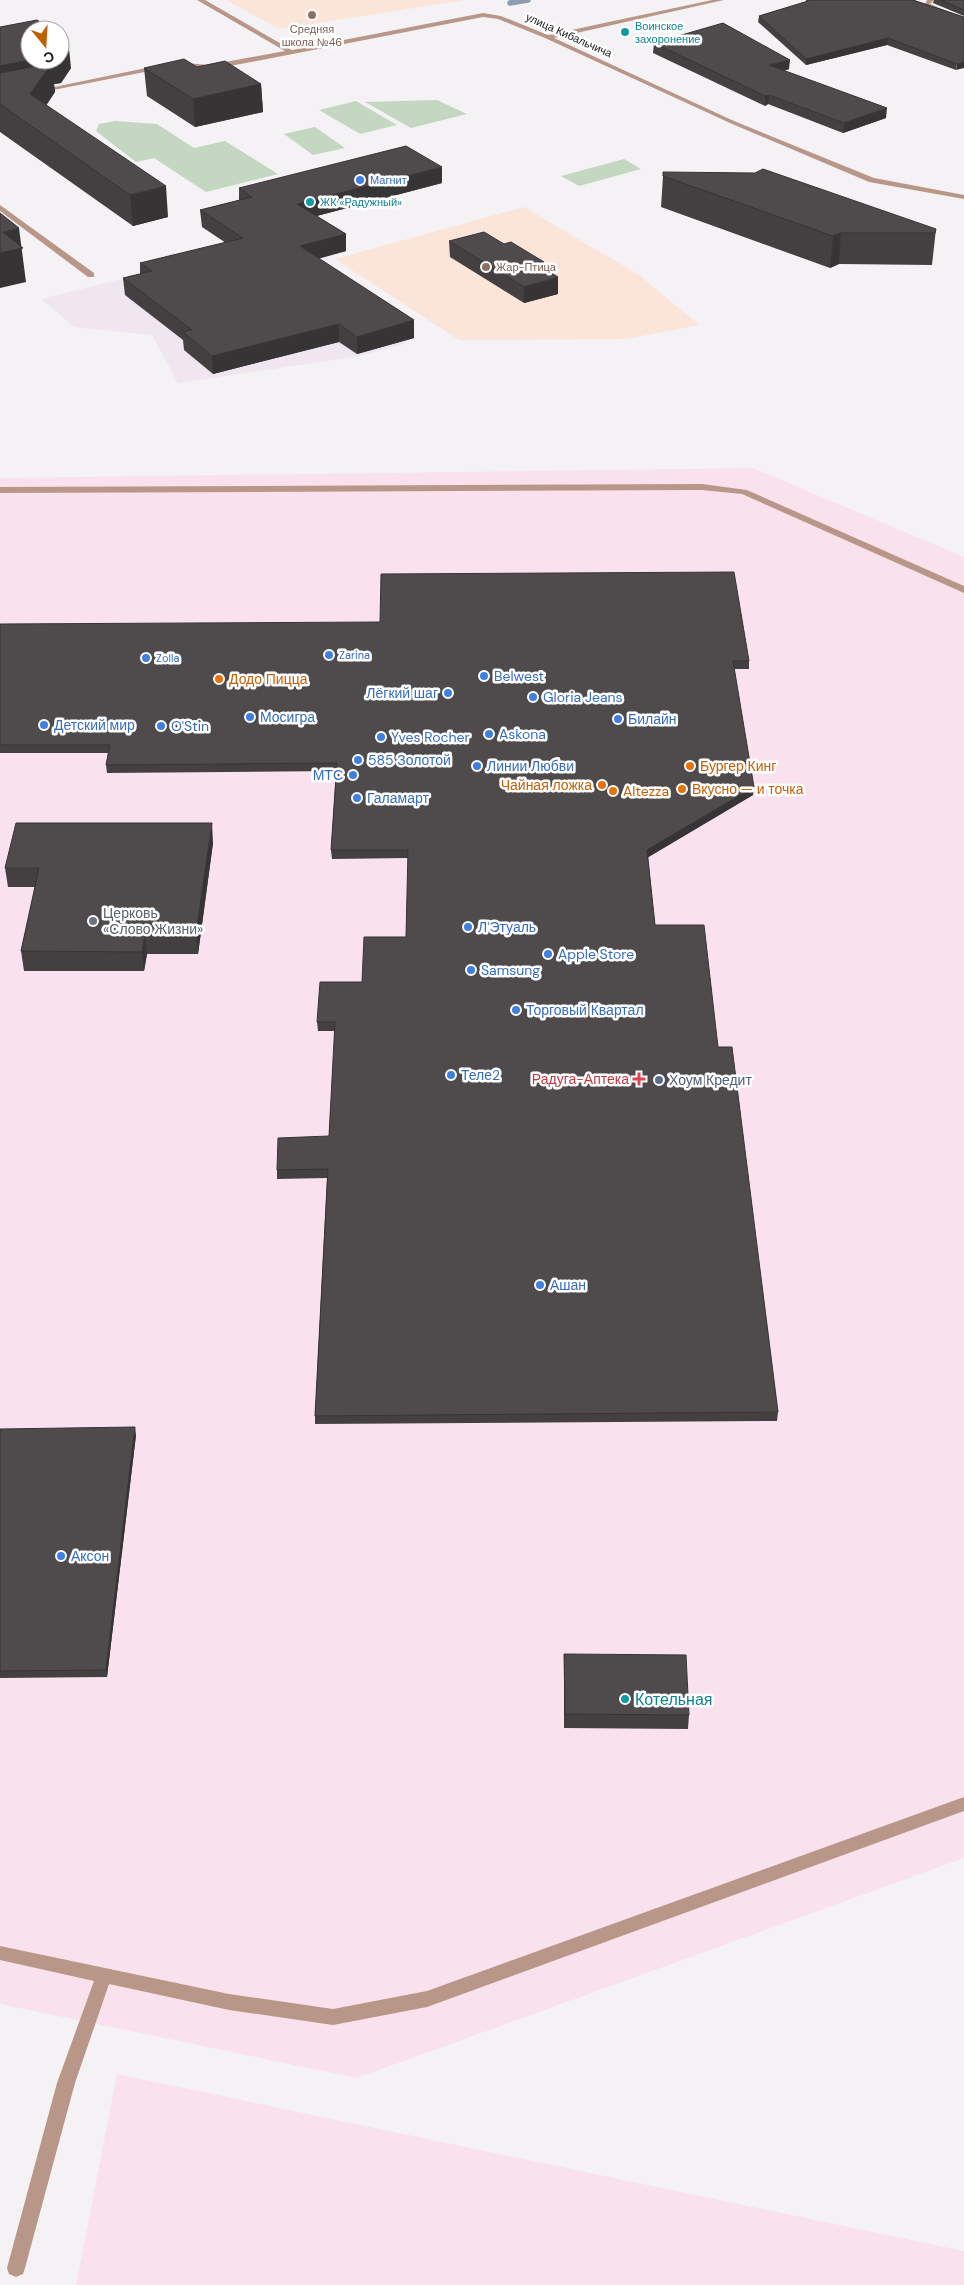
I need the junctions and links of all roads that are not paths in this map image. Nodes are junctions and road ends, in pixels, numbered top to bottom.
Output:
1 (200, 0) edge
2 (721, 0) edge
3 (925, 3) edge
4 (964, 20) edge
5 (547, 37) junction
6 (292, 53) junction
7 (29, 93) edge
8 (964, 197) edge
9 (0, 207) edge
10 (91, 275) dead end
11 (0, 490) edge
12 (964, 590) edge
13 (964, 1804) edge
14 (0, 1952) edge
15 (104, 1975) junction
16 (16, 2268) dead end

1 - 6 street
2 - 5 street
3 - 4 street
5 - 6 street, улица Кибальчича
5 - 8 street, улица Кибальчича
6 - 7 street, улица Кибальчича
9 - 10 street
11 - 12 street
13 - 15 street
14 - 15 street
15 - 16 street

